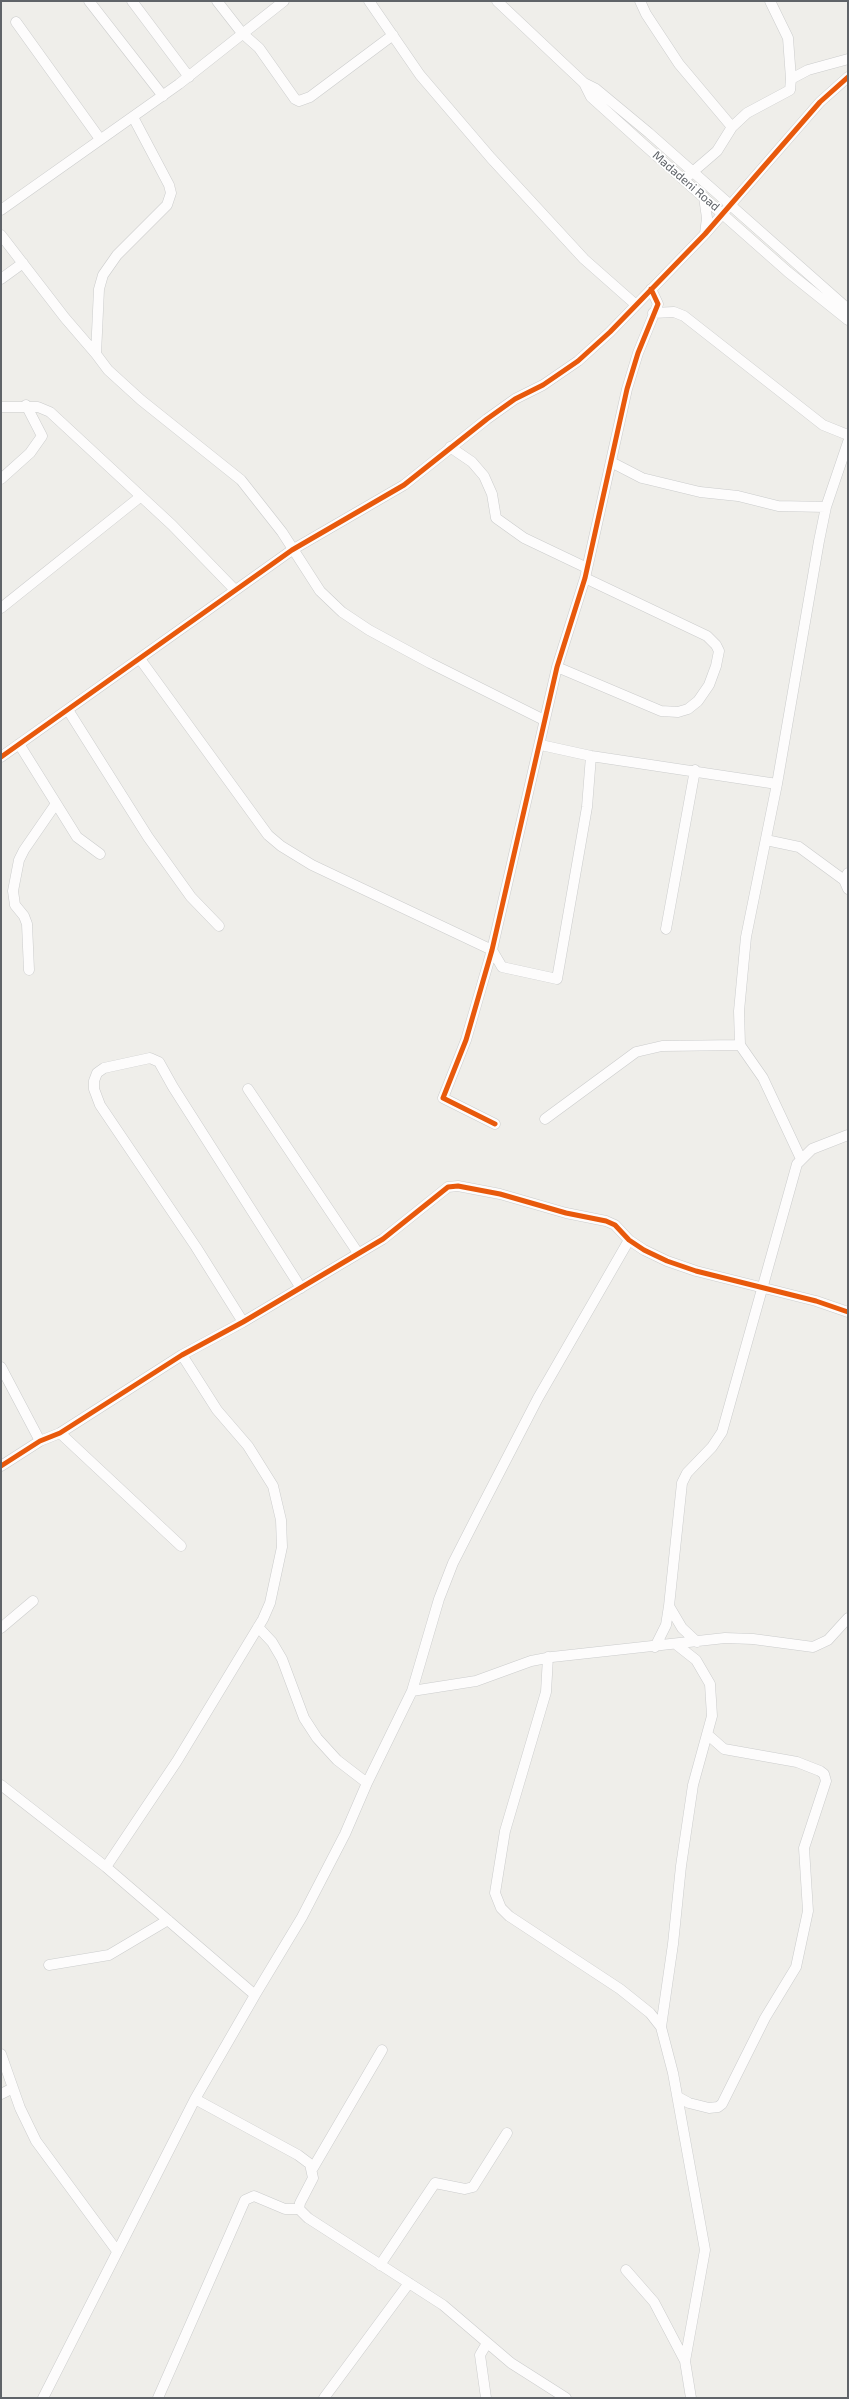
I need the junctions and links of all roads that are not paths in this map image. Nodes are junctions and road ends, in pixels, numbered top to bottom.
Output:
1 (89, 1) edge
2 (132, 1) edge
3 (217, 1) edge
4 (284, 1) edge
5 (369, 1) edge
6 (497, 1) edge
7 (640, 1) edge
8 (770, 1) edge
9 (16, 22) dead end
10 (242, 33) junction
11 (393, 34) junction
12 (848, 59) edge
13 (189, 77) junction
14 (848, 77) edge
15 (791, 79) junction
16 (584, 83) junction
17 (163, 96) junction
18 (133, 117) junction
19 (732, 127) junction
20 (100, 139) junction
21 (693, 172) junction
22 (684, 180) junction
23 (704, 197) junction
24 (732, 205) junction
25 (1, 210) edge
26 (723, 214) junction
27 (705, 234) junction
28 (1, 235) edge
29 (23, 263) junction
30 (1, 279) edge
31 (651, 289) junction
32 (635, 304) junction
33 (848, 309) edge
34 (653, 312) junction
35 (848, 320) edge
36 (96, 354) junction
37 (26, 406) junction
38 (1, 407) edge
39 (848, 435) edge
40 (848, 442) edge
41 (450, 447) junction
42 (611, 462) junction
43 (1, 479) edge
44 (140, 497) junction
45 (826, 506) junction
46 (292, 550) junction
47 (586, 573) junction
48 (235, 590) junction
49 (1, 608) edge
50 (140, 659) junction
51 (557, 668) junction
52 (68, 710) junction
53 (544, 720) junction
54 (19, 744) junction
55 (540, 745) junction
56 (591, 756) junction
57 (1, 757) edge
58 (695, 770) junction
59 (777, 784) junction
60 (55, 805) junction
61 (766, 840) junction
62 (100, 854) dead end
63 (847, 880) edge
64 (219, 926) dead end
65 (666, 929) dead end
66 (492, 950) junction
67 (28, 970) dead end
68 (740, 1045) junction
69 (248, 1089) dead end
70 (545, 1119) dead end
71 (496, 1124) dead end
72 (848, 1135) edge
73 (801, 1159) junction
74 (629, 1240) junction
75 (358, 1253) junction
76 (762, 1287) junction
77 (301, 1288) junction
78 (848, 1312) edge
79 (243, 1322) junction
80 (182, 1355) junction
81 (1, 1367) edge
82 (60, 1433) junction
83 (40, 1441) junction
84 (1, 1466) edge
85 (181, 1546) dead end
86 (34, 1601) dead end
87 (669, 1606) junction
88 (848, 1618) edge
89 (258, 1627) junction
90 (1, 1628) edge
91 (697, 1642) junction
92 (677, 1644) junction
93 (656, 1647) junction
94 (548, 1657) junction
95 (412, 1691) junction
96 (707, 1734) junction
97 (367, 1783) junction
98 (1, 1785) edge
99 (106, 1867) junction
100 (168, 1920) junction
101 (49, 1965) dead end
102 (255, 1995) junction
103 (661, 2027) junction
104 (382, 2050) dead end
105 (1, 2054) edge
106 (13, 2088) junction
107 (1, 2094) edge
108 (678, 2097) junction
109 (194, 2099) junction
110 (507, 2133) dead end
111 (312, 2168) junction
112 (299, 2209) junction
113 (117, 2251) junction
114 (380, 2265) junction
115 (626, 2270) dead end
116 (409, 2283) junction
117 (487, 2343) junction
118 (685, 2361) junction
119 (43, 2398) edge
120 (158, 2398) edge
121 (324, 2398) edge
122 (486, 2398) edge
123 (566, 2398) edge
124 (691, 2398) edge

1 - 17 street
2 - 13 street
3 - 10 street
4 - 10 street
5 - 11 street
6 - 16 street, Madadeni Road
7 - 19 street
8 - 15 street
9 - 20 street
10 - 11 street
10 - 13 street
11 - 32 street
12 - 15 street
13 - 17 street
14 - 24 street
15 - 19 street
16 - 21 street, Madadeni Road
16 - 22 street, Madadeni Road
17 - 18 street
18 - 20 street
18 - 36 street
19 - 21 street
20 - 25 street
21 - 22 street
21 - 24 street, Madadeni Road
22 - 23 street, Madadeni Road
23 - 26 street, Madadeni Road
23 - 27 street
24 - 26 street
24 - 33 street, Madadeni Road
26 - 27 street
26 - 35 street, Madadeni Road
27 - 31 street
28 - 29 street
29 - 30 street
29 - 36 street
31 - 32 street
31 - 34 street
32 - 41 street
34 - 39 street
34 - 42 street
36 - 46 street
37 - 38 street
37 - 43 street
37 - 44 street
40 - 45 street
41 - 46 street
41 - 47 street
42 - 45 street
42 - 47 street
44 - 48 street
44 - 49 street
45 - 59 street
46 - 48 street
46 - 53 street
47 - 51 street
47 - 51 street
48 - 50 street
50 - 52 street
50 - 66 street
51 - 53 street
52 - 54 street
52 - 64 street
53 - 55 street
54 - 57 street
54 - 60 street
55 - 56 street
55 - 66 street
56 - 58 street
56 - 66 street
58 - 59 street
58 - 65 street
59 - 61 street
60 - 62 street
60 - 67 street
61 - 63 street
61 - 68 street
66 - 71 street
68 - 70 street
68 - 73 street
69 - 75 street
72 - 73 street
73 - 76 street
74 - 75 street
74 - 76 street
74 - 95 street
75 - 77 street
76 - 78 street
76 - 87 street
77 - 79 street
77 - 79 street
79 - 80 street
80 - 82 street
80 - 89 street
81 - 83 street
82 - 83 street
82 - 85 street
83 - 84 street
86 - 90 street
87 - 91 street
87 - 93 street
88 - 91 street
89 - 97 street
89 - 99 street
91 - 92 street
92 - 93 street
92 - 96 street
93 - 94 street
94 - 95 street
94 - 103 street
95 - 97 street
96 - 103 street
96 - 108 street
97 - 102 street
98 - 99 street
99 - 100 street
100 - 101 street
100 - 102 street
102 - 109 street
103 - 108 street
104 - 111 street
105 - 106 street
106 - 107 street
106 - 113 street
108 - 118 street
109 - 111 street
109 - 113 street
110 - 114 street
111 - 112 street
112 - 114 street
112 - 120 street
113 - 119 street
114 - 116 street
115 - 118 street
116 - 117 street
116 - 121 street
117 - 122 street
117 - 123 street
118 - 124 street

